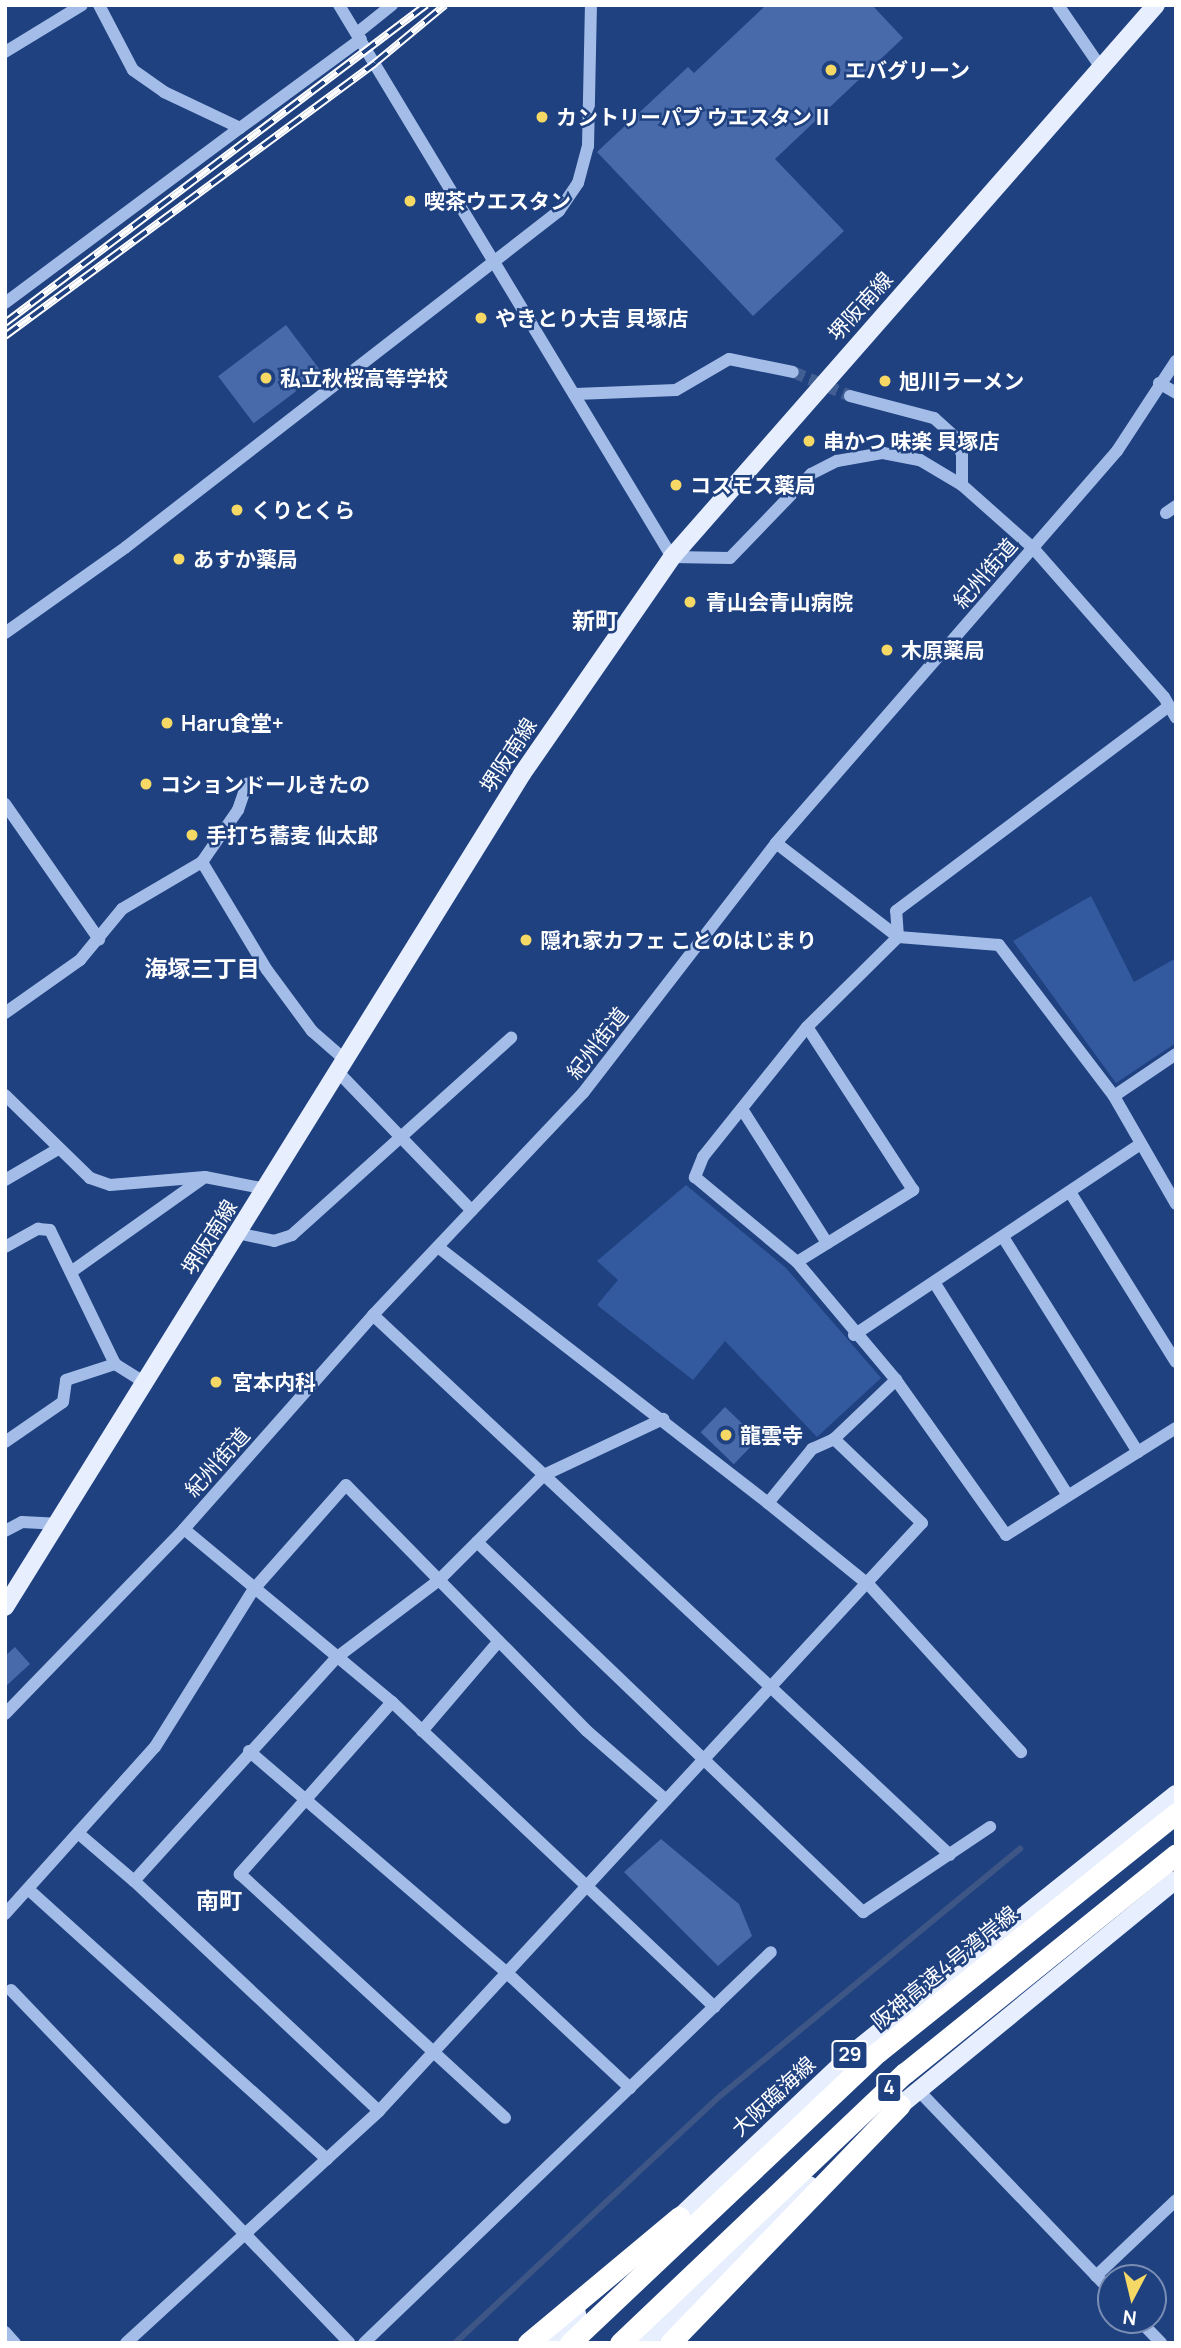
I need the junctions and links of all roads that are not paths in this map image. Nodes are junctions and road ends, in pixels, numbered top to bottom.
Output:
1 (82, 5) edge
2 (99, 5) edge
3 (339, 5) edge
4 (392, 5) edge
5 (591, 5) edge
6 (1058, 5) edge
7 (1156, 5) edge
8 (359, 36) junction
9 (5, 52) edge
10 (1102, 69) junction
11 (240, 128) junction
12 (498, 262) junction
13 (5, 303) edge
14 (1176, 361) edge
15 (793, 372) tunnel mouth
16 (1159, 383) junction
17 (1176, 393) edge
18 (576, 394) junction
19 (850, 396) tunnel mouth
20 (962, 485) junction
21 (1033, 548) junction
22 (672, 557) junction
23 (5, 633) edge
24 (1170, 698) edge
25 (1176, 718) edge
26 (247, 784) dead end
27 (5, 804) edge
28 (776, 843) junction
29 (202, 862) junction
30 (898, 937) junction
31 (99, 939) junction
32 (5, 1013) edge
33 (807, 1027) junction
34 (511, 1038) dead end
35 (1176, 1054) edge
36 (341, 1065) junction
37 (5, 1096) edge
38 (1114, 1096) junction
39 (742, 1109) junction
40 (401, 1138) junction
41 (1140, 1143) junction
42 (58, 1149) junction
43 (205, 1177) junction
44 (5, 1180) edge
45 (266, 1189) junction
46 (1070, 1192) junction
47 (1176, 1204) edge
48 (472, 1211) junction
49 (237, 1233) junction
50 (1003, 1237) junction
51 (828, 1243) junction
52 (5, 1247) edge
53 (438, 1247) junction
54 (797, 1262) junction
55 (71, 1272) junction
56 (934, 1282) junction
57 (373, 1315) junction
58 (854, 1335) junction
59 (1176, 1362) edge
60 (115, 1364) junction
61 (895, 1380) junction
62 (146, 1383) junction
63 (663, 1419) junction
64 (1176, 1428) edge
65 (834, 1440) junction
66 (5, 1442) edge
67 (1138, 1452) junction
68 (544, 1475) junction
69 (1068, 1496) junction
70 (768, 1503) junction
71 (56, 1524) junction
72 (184, 1529) junction
73 (5, 1531) edge
74 (477, 1542) junction
75 (439, 1580) junction
76 (869, 1585) junction
77 (253, 1590) junction
78 (5, 1607) edge
79 (499, 1641) junction
80 (336, 1658) junction
81 (773, 1688) junction
82 (392, 1702) junction
83 (5, 1714) edge
84 (422, 1731) junction
85 (249, 1751) junction
86 (1021, 1752) dead end
87 (700, 1762) junction
88 (1176, 1794) edge
89 (666, 1800) junction
90 (307, 1801) junction
91 (1176, 1813) edge
92 (990, 1827) dead end
93 (78, 1833) junction
94 (1176, 1854) edge
95 (950, 1855) junction
96 (1176, 1880) edge
97 (134, 1881) junction
98 (586, 1884) junction
99 (27, 1889) junction
100 (5, 1914) edge
101 (771, 1952) dead end
102 (506, 1972) junction
103 (7, 1989) edge
104 (714, 2007) junction
105 (435, 2050) junction
106 (630, 2088) junction
107 (918, 2090) junction
108 (900, 2105) junction
109 (379, 2110) junction
110 (505, 2118) dead end
111 (327, 2159) junction
112 (1176, 2200) edge
113 (679, 2217) junction
114 (247, 2234) junction
115 (1096, 2276) joint
116 (5, 2332) edge
117 (15, 2343) edge
118 (126, 2343) edge
119 (350, 2343) edge
120 (364, 2343) edge
121 (528, 2343) edge
122 (547, 2343) edge
123 (570, 2343) edge
124 (620, 2343) edge
125 (645, 2343) edge
126 (670, 2343) edge

1 - 9 street
2 - 11 street
3 - 8 street
4 - 8 street
5 - 12 street
6 - 10 street
7 - 10 main road, 堺阪南線
8 - 11 street
8 - 12 street
10 - 22 main road, 堺阪南線
11 - 13 street
12 - 18 street
12 - 23 street
14 - 16 street, 紀州街道
15 - 18 street
16 - 17 street
16 - 21 street, 紀州街道
18 - 22 street
19 - 20 street
20 - 21 street
20 - 22 street
21 - 24 street
21 - 28 street, 紀州街道
22 - 36 main road, 堺阪南線
24 - 25 street
24 - 30 street
26 - 29 street
27 - 31 street
28 - 30 street
28 - 48 street, 紀州街道
29 - 31 street
29 - 36 street
30 - 33 street
30 - 38 street
31 - 32 street
33 - 39 street
33 - 51 street
34 - 40 street
35 - 38 street
36 - 40 street
36 - 45 main road, 堺阪南線
37 - 42 street
38 - 41 street
39 - 51 street
39 - 54 street
40 - 48 street
40 - 49 street
41 - 46 street
41 - 47 street
42 - 43 street
42 - 44 street
43 - 45 street
43 - 55 street
45 - 49 main road, 堺阪南線
46 - 50 street
46 - 59 street
48 - 53 street, 紀州街道
49 - 62 main road, 堺阪南線
50 - 56 street
50 - 67 street
51 - 54 street
52 - 55 street
53 - 57 street, 紀州街道
53 - 63 street
54 - 58 street
55 - 60 street
56 - 58 street
56 - 69 street
57 - 68 street
57 - 72 street, 紀州街道
58 - 61 street
60 - 62 street
60 - 66 street
61 - 65 street
61 - 69 street
62 - 71 main road, 堺阪南線
63 - 68 street
63 - 70 street
64 - 67 street
65 - 70 street
65 - 76 street
67 - 69 street
68 - 74 street
68 - 81 street
70 - 76 street
71 - 73 street
71 - 78 main road, 堺阪南線
72 - 77 street
72 - 83 street, 紀州街道
74 - 75 street
74 - 87 street
75 - 77 street
75 - 79 street
75 - 80 street
76 - 81 street
76 - 86 street
77 - 80 street
77 - 93 street
79 - 84 street
79 - 89 street
80 - 82 street
80 - 85 street
81 - 87 street
81 - 95 street
82 - 84 street
82 - 90 street
84 - 98 street
85 - 90 street
85 - 97 street
87 - 89 street
87 - 95 street
88 - 113 main road, 大阪臨海線 / 29
89 - 98 street
90 - 102 street
90 - 105 street
91 - 123 highway, 阪神高速4号湾岸線 / 4
92 - 95 street
93 - 97 street
93 - 99 street
94 - 124 highway, 4
96 - 107 main road
97 - 109 street
98 - 102 street
98 - 104 street
99 - 100 street
99 - 111 street
101 - 104 street
102 - 105 street
102 - 106 street
103 - 114 street
104 - 106 street
105 - 109 street
105 - 110 street
106 - 120 street
107 - 108 main road
107 - 115 street
108 - 125 main road
108 - 126 highway
109 - 111 street
111 - 114 street
112 - 115 street
113 - 121 highway
113 - 122 main road, 大阪臨海線 / 29
114 - 118 street
114 - 119 street
116 - 117 street

